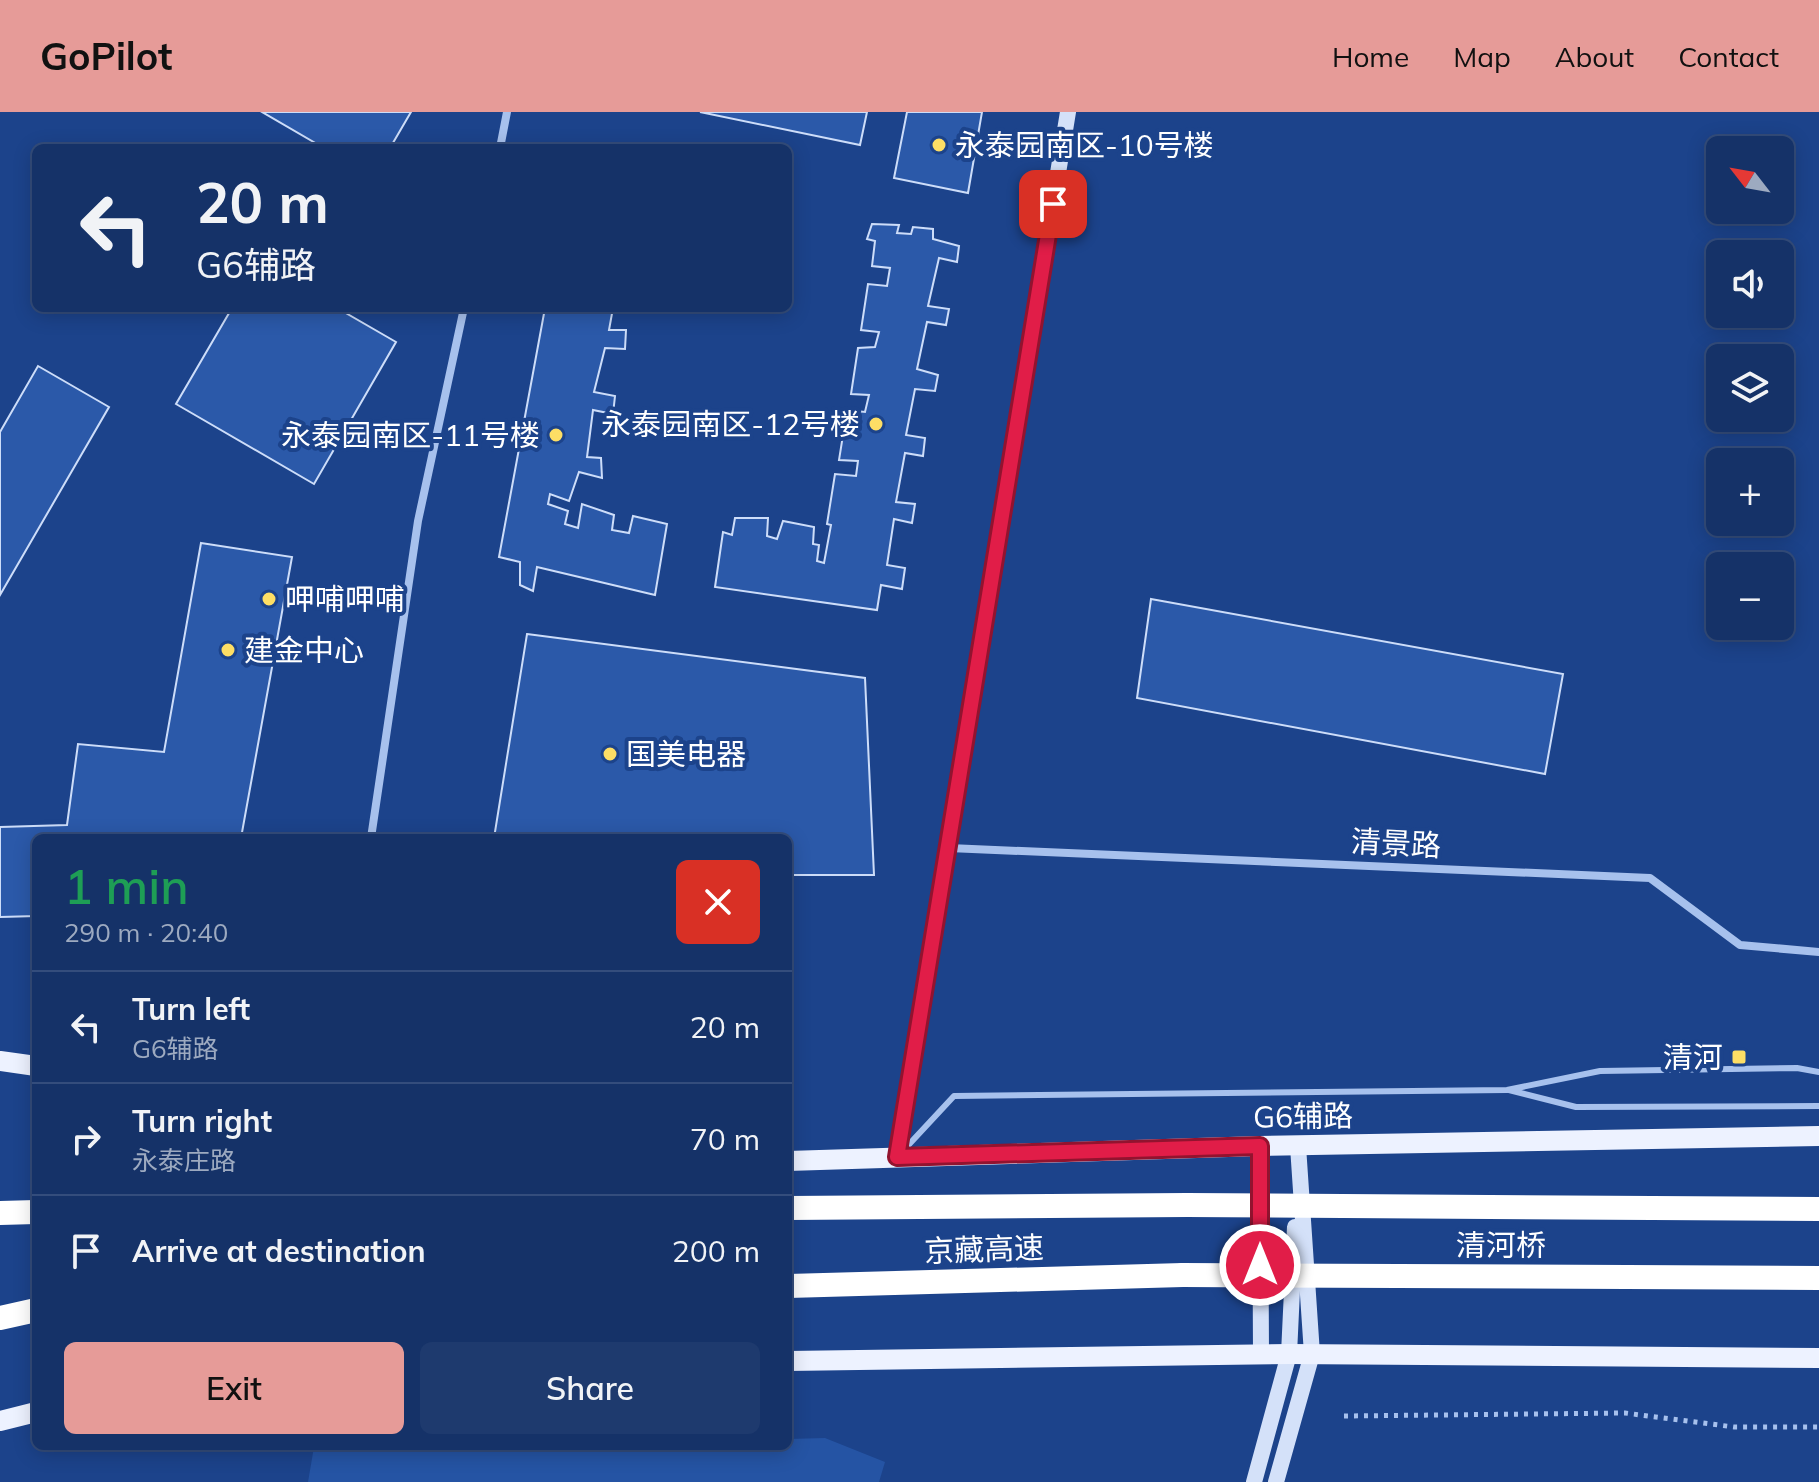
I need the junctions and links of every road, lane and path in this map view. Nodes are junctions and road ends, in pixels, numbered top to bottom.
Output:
1 (507, 112) edge
2 (1068, 112) edge
3 (501, 144) edge
4 (463, 312) edge
5 (372, 834) edge
6 (949, 848) junction
7 (1819, 952) edge
8 (0, 1061) edge
9 (32, 1065) edge
10 (1819, 1072) edge
11 (1507, 1090) junction
12 (1819, 1106) edge
13 (1819, 1136) edge
14 (1260, 1146) junction
15 (1298, 1146) junction
16 (897, 1157) junction
17 (792, 1161) edge
18 (1187, 1205) joint
19 (792, 1208) edge
20 (1819, 1209) edge
21 (32, 1212) edge
22 (0, 1213) edge
23 (1183, 1275) joint
24 (1819, 1278) edge
25 (792, 1286) edge
26 (0, 1307) edge
27 (32, 1309) edge
28 (32, 1310) edge
29 (0, 1318) edge
30 (1261, 1354) junction
31 (1289, 1354) junction
32 (1312, 1354) junction
33 (1819, 1358) edge
34 (792, 1361) edge
35 (32, 1413) edge
36 (1344, 1416) dead end
37 (0, 1421) edge
38 (1819, 1427) edge
39 (1254, 1482) edge
40 (1276, 1482) edge

1 - 3 street
2 - 6 street
4 - 5 street
6 - 7 street, 清景路
6 - 16 street
8 - 9 main road
10 - 11 lane
11 - 12 lane
11 - 16 lane
13 - 15 main road, G6辅路
14 - 15 main road, G6辅路
14 - 16 main road, G6辅路
14 - 30 street
15 - 31 street
15 - 32 street
16 - 17 main road, G6辅路
18 - 19 highway, 京藏高速
18 - 20 highway, 清河桥, bridge
21 - 22 highway
23 - 24 highway, 清河桥, bridge
23 - 25 highway, 京藏高速
26 - 27 highway
28 - 29 highway
30 - 31 main road
30 - 34 main road
31 - 32 main road
31 - 39 street
32 - 33 main road
32 - 40 street
35 - 37 main road
36 - 38 path

